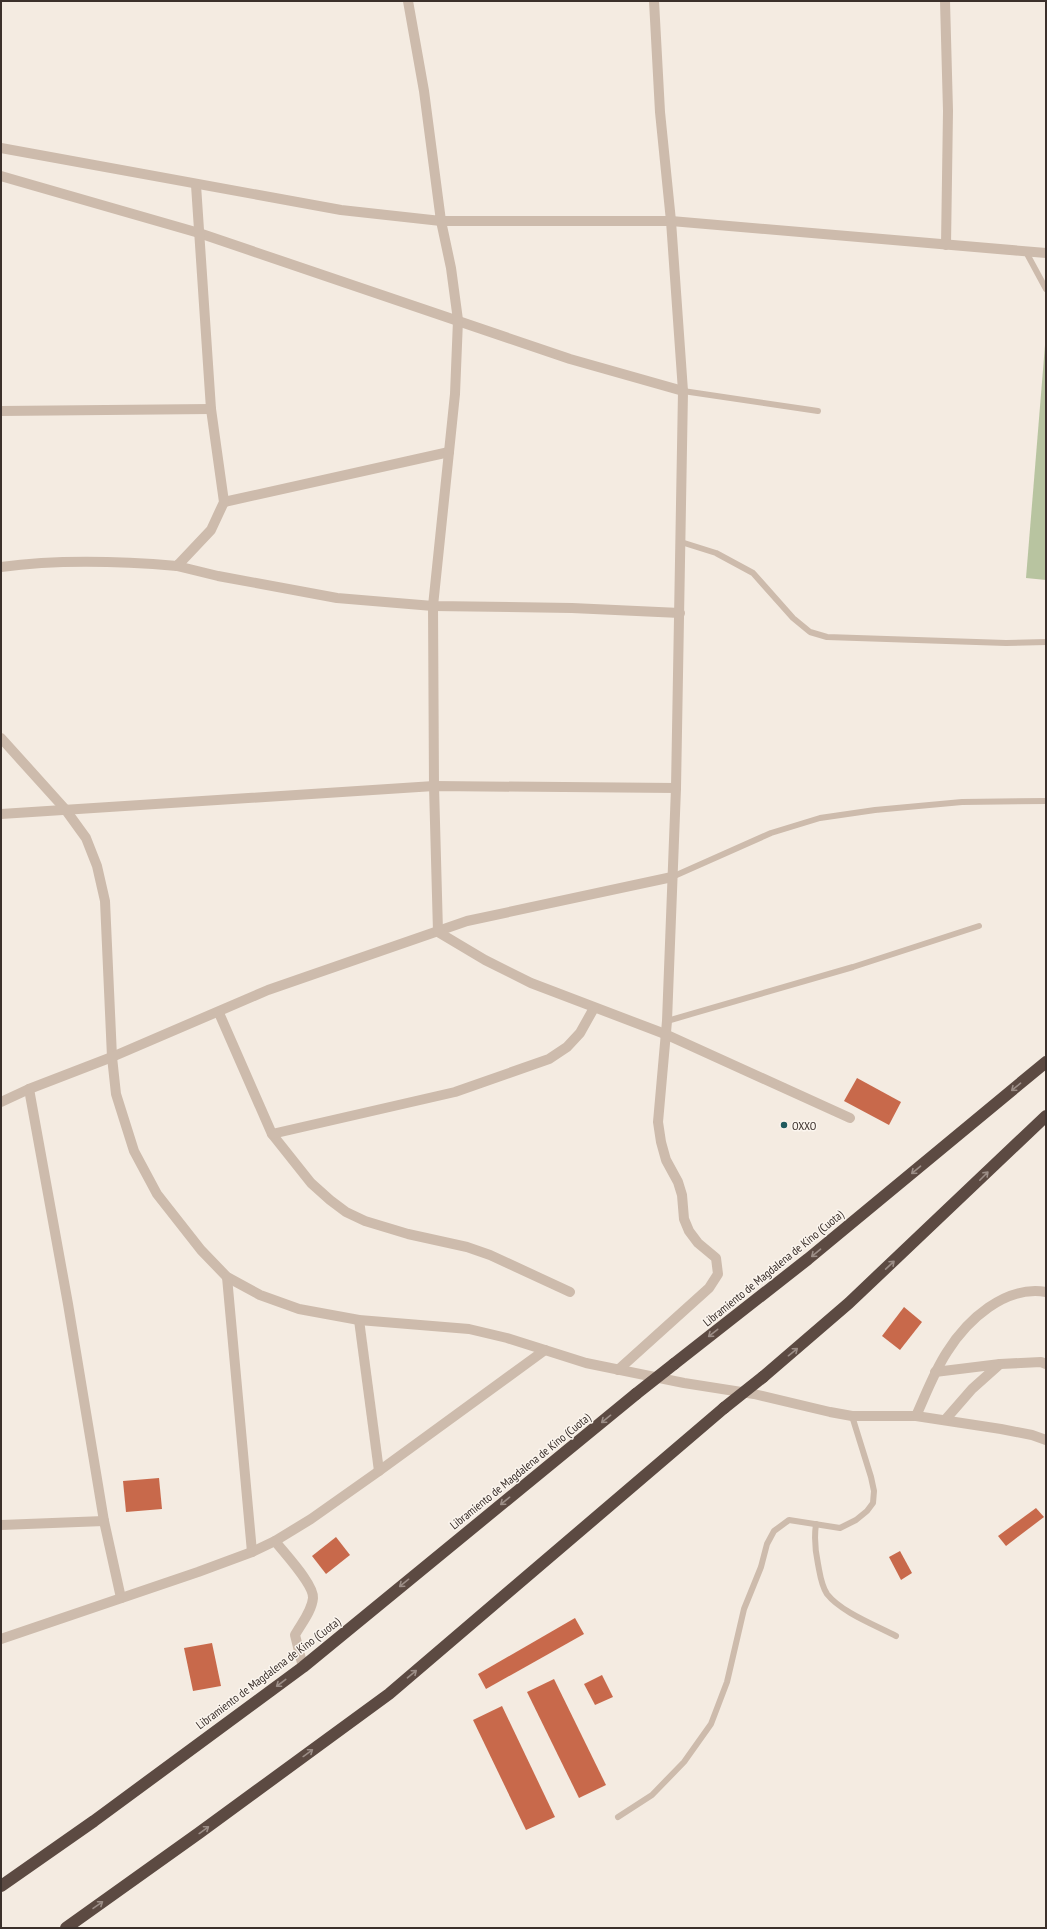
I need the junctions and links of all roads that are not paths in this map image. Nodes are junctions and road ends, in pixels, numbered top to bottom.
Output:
1 (408, 1) edge
2 (654, 1) edge
3 (945, 1) edge
4 (1, 148) edge
5 (1, 176) edge
6 (196, 185) junction
7 (441, 221) junction
8 (671, 221) junction
9 (198, 233) junction
10 (946, 245) junction
11 (1026, 252) junction
12 (1046, 253) edge
13 (1046, 289) edge
14 (458, 320) junction
15 (683, 391) junction
16 (211, 409) junction
17 (1, 411) edge
18 (818, 411) dead end
19 (449, 452) junction
20 (224, 502) junction
21 (681, 542) junction
22 (177, 566) junction
23 (1, 567) edge
24 (433, 606) junction
25 (680, 613) junction
26 (1046, 642) edge
27 (1, 738) edge
28 (434, 786) junction
29 (676, 788) junction
30 (1046, 801) edge
31 (65, 809) junction
32 (1, 814) edge
33 (672, 877) junction
34 (979, 926) dead end
35 (438, 932) junction
36 (594, 1008) junction
37 (219, 1013) junction
38 (667, 1021) junction
39 (665, 1034) junction
40 (112, 1057) junction
41 (1046, 1062) edge
42 (29, 1089) junction
43 (1, 1102) edge
44 (1046, 1116) edge
45 (850, 1118) dead end
46 (272, 1134) junction
47 (228, 1277) junction
48 (570, 1292) dead end
49 (1046, 1292) edge
50 (358, 1320) junction
51 (545, 1350) junction
52 (1000, 1364) junction
53 (1046, 1364) edge
54 (618, 1370) junction
55 (935, 1372) junction
56 (852, 1416) junction
57 (916, 1416) junction
58 (945, 1420) junction
59 (1046, 1440) edge
60 (379, 1471) junction
61 (104, 1521) junction
62 (816, 1524) junction
63 (1, 1525) edge
64 (275, 1541) junction
65 (252, 1552) junction
66 (121, 1598) junction
67 (896, 1636) dead end
68 (1, 1639) edge
69 (303, 1666) junction
70 (618, 1817) dead end
71 (1, 1886) edge
72 (66, 1928) edge

1 - 7 street
2 - 8 street
3 - 10 street
4 - 6 street
5 - 9 street
6 - 7 street
6 - 9 street
7 - 8 street
7 - 14 street
8 - 10 street
8 - 15 street
9 - 14 street
9 - 16 street
10 - 11 street
11 - 12 street
11 - 13 lane
14 - 15 street
14 - 19 street
15 - 18 lane
15 - 21 street
16 - 17 street
16 - 20 street
19 - 20 street
19 - 24 street
20 - 22 street
21 - 25 street
21 - 26 lane
22 - 23 street
22 - 24 street
24 - 25 street
24 - 28 street
25 - 29 street
27 - 31 street
28 - 29 street
28 - 31 street
28 - 35 street
29 - 33 street
30 - 33 lane
31 - 32 street
31 - 40 street
33 - 35 street
33 - 38 street
34 - 38 lane
35 - 36 street
35 - 37 street
36 - 39 street
36 - 46 street
37 - 40 street
37 - 46 street
38 - 39 street
39 - 45 street
39 - 54 street
40 - 42 street
40 - 47 street
41 -> 69 highway, Libramiento de Magdalena de Kino (Cuota), bridge
42 - 43 street
42 - 61 street
72 -> 44 highway, bridge
46 - 48 street
47 - 50 street
47 - 65 street
49 - 55 street
50 - 51 street
50 - 60 street
51 - 54 street
51 - 60 street
52 - 53 street
52 - 55 street
52 - 58 street
54 - 56 street
55 - 57 street
56 - 57 street
56 - 62 lane
57 - 58 street
58 - 59 street
60 - 64 street
61 - 63 street
61 - 66 street
62 - 67 lane
62 - 70 lane
64 - 65 street
64 - 69 street
65 - 66 street
66 - 68 street
69 -> 71 highway, Libramiento de Magdalena de Kino (Cuota)

